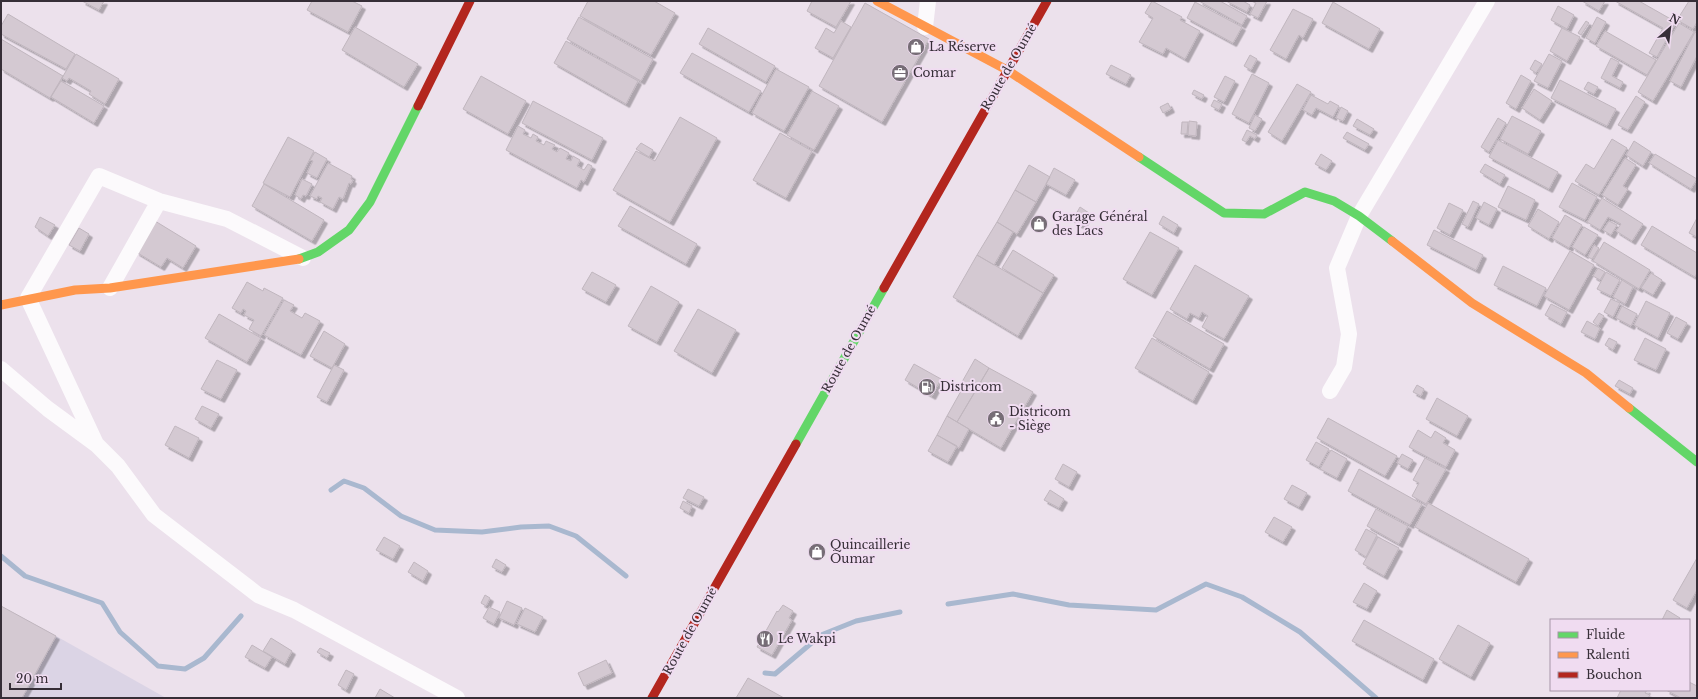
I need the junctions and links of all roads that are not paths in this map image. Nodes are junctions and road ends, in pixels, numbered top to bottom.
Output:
1 (470, 1) edge
2 (877, 1) edge
3 (928, 1) edge
4 (1047, 1) edge
5 (1487, 1) edge
6 (925, 27) junction
7 (1007, 70) junction
8 (159, 201) junction
9 (1359, 216) junction
10 (303, 258) junction
11 (110, 288) junction
12 (28, 298) junction
13 (1, 305) edge
14 (1, 368) edge
15 (1330, 391) dead end
16 (97, 444) junction
17 (1697, 462) edge
18 (457, 698) edge
19 (652, 698) edge

1 - 10 street
2 - 6 street
3 - 6 street
4 - 7 street, Route de Oumé
5 - 9 street
6 - 7 street
7 - 9 street
7 - 19 street, Route de Oumé
8 - 10 street
8 - 11 street
8 - 12 street
9 - 15 street
9 - 17 street
10 - 11 street
11 - 12 street
12 - 13 street
12 - 16 street
14 - 16 street
16 - 18 street

